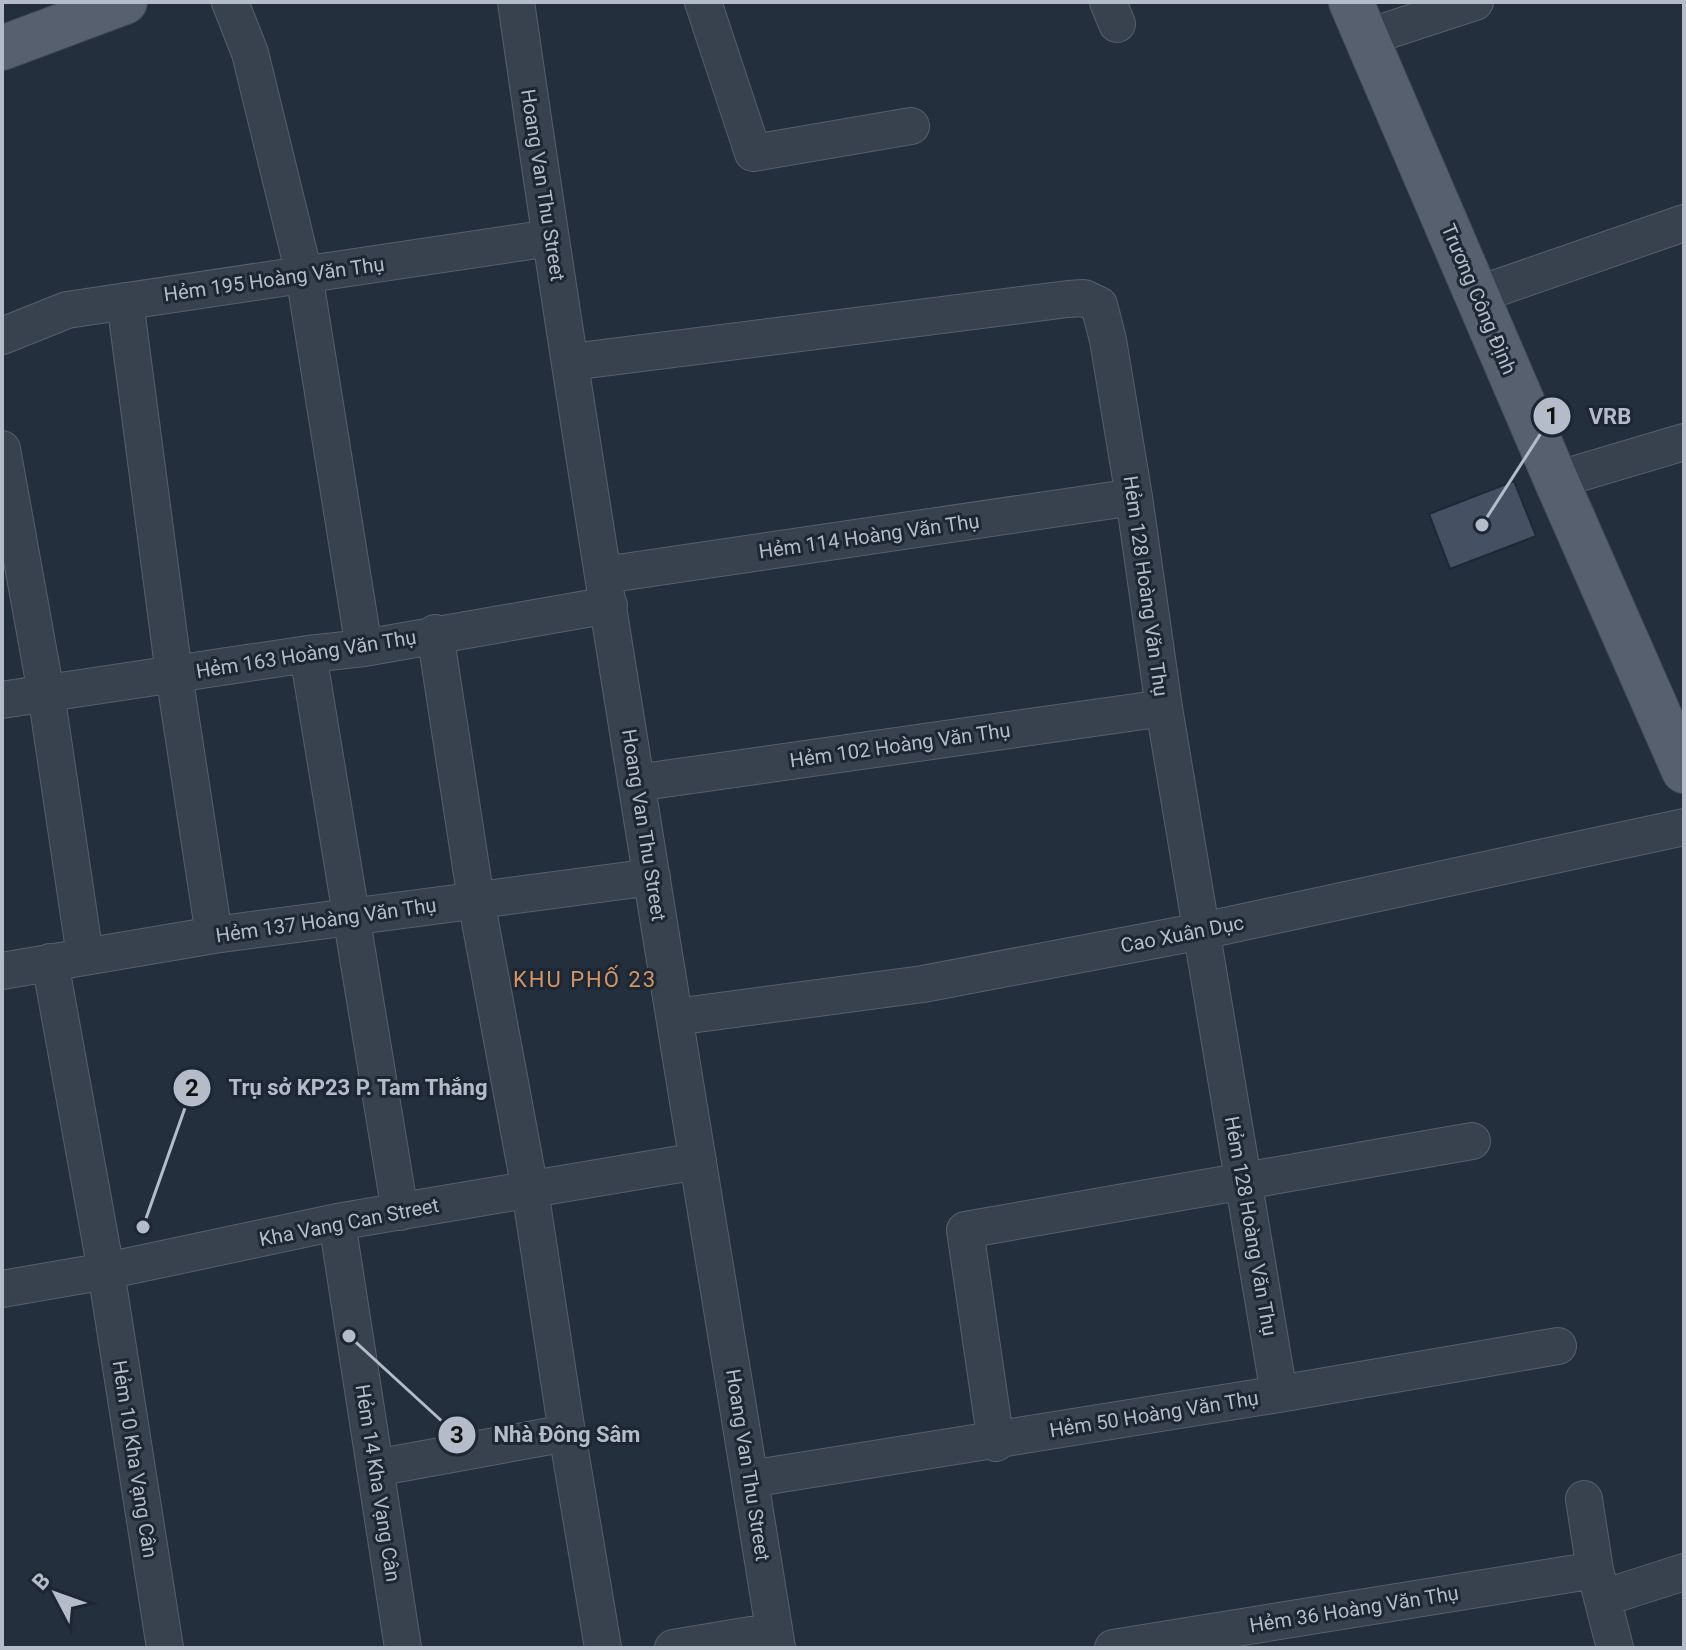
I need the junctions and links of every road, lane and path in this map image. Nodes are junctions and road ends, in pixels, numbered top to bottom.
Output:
1 (125, 2) edge
2 (230, 2) edge
3 (516, 2) edge
4 (703, 2) edge
5 (1475, 2) edge
6 (1358, 20) edge
7 (2, 48) edge
8 (911, 126) dead end
9 (1684, 223) edge
10 (550, 238) junction
11 (304, 274) junction
12 (1477, 295) junction
13 (125, 301) junction
14 (2, 336) edge
15 (571, 362) junction
16 (1684, 442) edge
17 (2, 449) edge
18 (1556, 480) junction
19 (1134, 497) junction
20 (606, 590) junction
21 (435, 633) junction
22 (364, 648) junction
23 (308, 654) junction
24 (174, 674) junction
25 (46, 693) junction
26 (2, 700) edge
27 (1164, 708) junction
28 (1684, 771) edge
29 (636, 783) junction
30 (1684, 827) edge
31 (652, 877) junction
32 (476, 900) junction
33 (350, 918) junction
34 (1202, 931) junction
35 (214, 935) junction
36 (85, 956) junction
37 (50, 962) junction
38 (2, 971) edge
39 (675, 1017) junction
40 (1472, 1141) dead end
41 (698, 1161) junction
42 (1243, 1181) junction
43 (530, 1190) junction
44 (400, 1212) junction
45 (337, 1222) junction
46 (106, 1271) junction
47 (2, 1289) edge
48 (1558, 1346) dead end
49 (1279, 1394) junction
50 (567, 1433) junction
51 (996, 1443) dead end
52 (375, 1468) junction
53 (750, 1479) junction
54 (1584, 1499) dead end
55 (1684, 1572) edge
56 (1599, 1584) junction
57 (775, 1640) edge
58 (165, 1648) edge
59 (403, 1648) edge
60 (603, 1648) edge
61 (673, 1648) edge
62 (1113, 1648) edge
63 (1615, 1648) edge

1 - 7 main road
2 - 11 street
3 - 10 street, Hoang Van Thu Street
4 - 8 street
5 - 6 street
6 - 12 main road, Trương Công Định
9 - 12 street
10 - 11 street, Hẻm 195 Hoàng Văn Thụ
10 - 15 street, Hoang Van Thu Street
11 - 13 street, Hẻm 195 Hoàng Văn Thụ
11 - 22 street
12 - 18 main road, Trương Công Định
13 - 14 street, Hẻm 195 Hoàng Văn Thụ
13 - 24 street
15 - 19 street, Hẻm 128 Hoàng Văn Thụ
15 - 20 street, Hoang Van Thu Street
16 - 18 street
17 - 25 street
18 - 28 main road, Trương Công Định
19 - 20 street, Hẻm 114 Hoàng Văn Thụ
19 - 27 street, Hẻm 128 Hoàng Văn Thụ
20 - 21 street, Hẻm 163 Hoàng Văn Thụ
20 - 29 street, Hoang Van Thu Street
21 - 22 street, Hẻm 163 Hoàng Văn Thụ
21 - 32 street
22 - 23 street, Hẻm 163 Hoàng Văn Thụ
23 - 24 street, Hẻm 163 Hoàng Văn Thụ
23 - 33 street
24 - 25 street, Hẻm 163 Hoàng Văn Thụ
24 - 35 street
25 - 26 street, Hẻm 163 Hoàng Văn Thụ
25 - 36 street
27 - 29 street, Hẻm 102 Hoàng Văn Thụ
27 - 34 street, Hẻm 128 Hoàng Văn Thụ
29 - 31 street, Hoang Van Thu Street
30 - 34 street, Cao Xuân Dục
31 - 32 street, Hẻm 137 Hoàng Văn Thụ
31 - 39 street, Hoang Van Thu Street
32 - 33 street, Hẻm 137 Hoàng Văn Thụ
32 - 43 street
33 - 35 street, Hẻm 137 Hoàng Văn Thụ
33 - 44 street
34 - 39 street, Cao Xuân Dục
34 - 42 street, Hẻm 128 Hoàng Văn Thụ
35 - 36 street, Hẻm 137 Hoàng Văn Thụ
36 - 37 street, Hẻm 137 Hoàng Văn Thụ
37 - 38 street, Hẻm 137 Hoàng Văn Thụ
37 - 46 street, Hẻm 10 Kha Vạng Cân
39 - 41 street, Hoang Van Thu Street
40 - 42 street
41 - 43 street, Kha Vang Can Street
41 - 53 street, Hoang Van Thu Street
42 - 49 street, Hẻm 128 Hoàng Văn Thụ
42 - 51 street
43 - 44 street, Kha Vang Can Street
43 - 50 street
44 - 45 street, Kha Vang Can Street
45 - 46 street, Kha Vang Can Street
45 - 52 street, Hẻm 14 Kha Vạng Cân
46 - 47 street, Kha Vang Can Street
46 - 58 street, Hẻm 10 Kha Vạng Cân
48 - 49 street, Hẻm 50 Hoàng Văn Thụ
49 - 53 street, Hẻm 50 Hoàng Văn Thụ
50 - 52 street
50 - 60 street
52 - 59 street, Hẻm 14 Kha Vạng Cân
53 - 57 street, Hoang Van Thu Street
54 - 56 street
55 - 56 street, Hẻm 36 Hoàng Văn Thụ
56 - 62 street, Hẻm 36 Hoàng Văn Thụ
56 - 63 street
57 - 61 street

